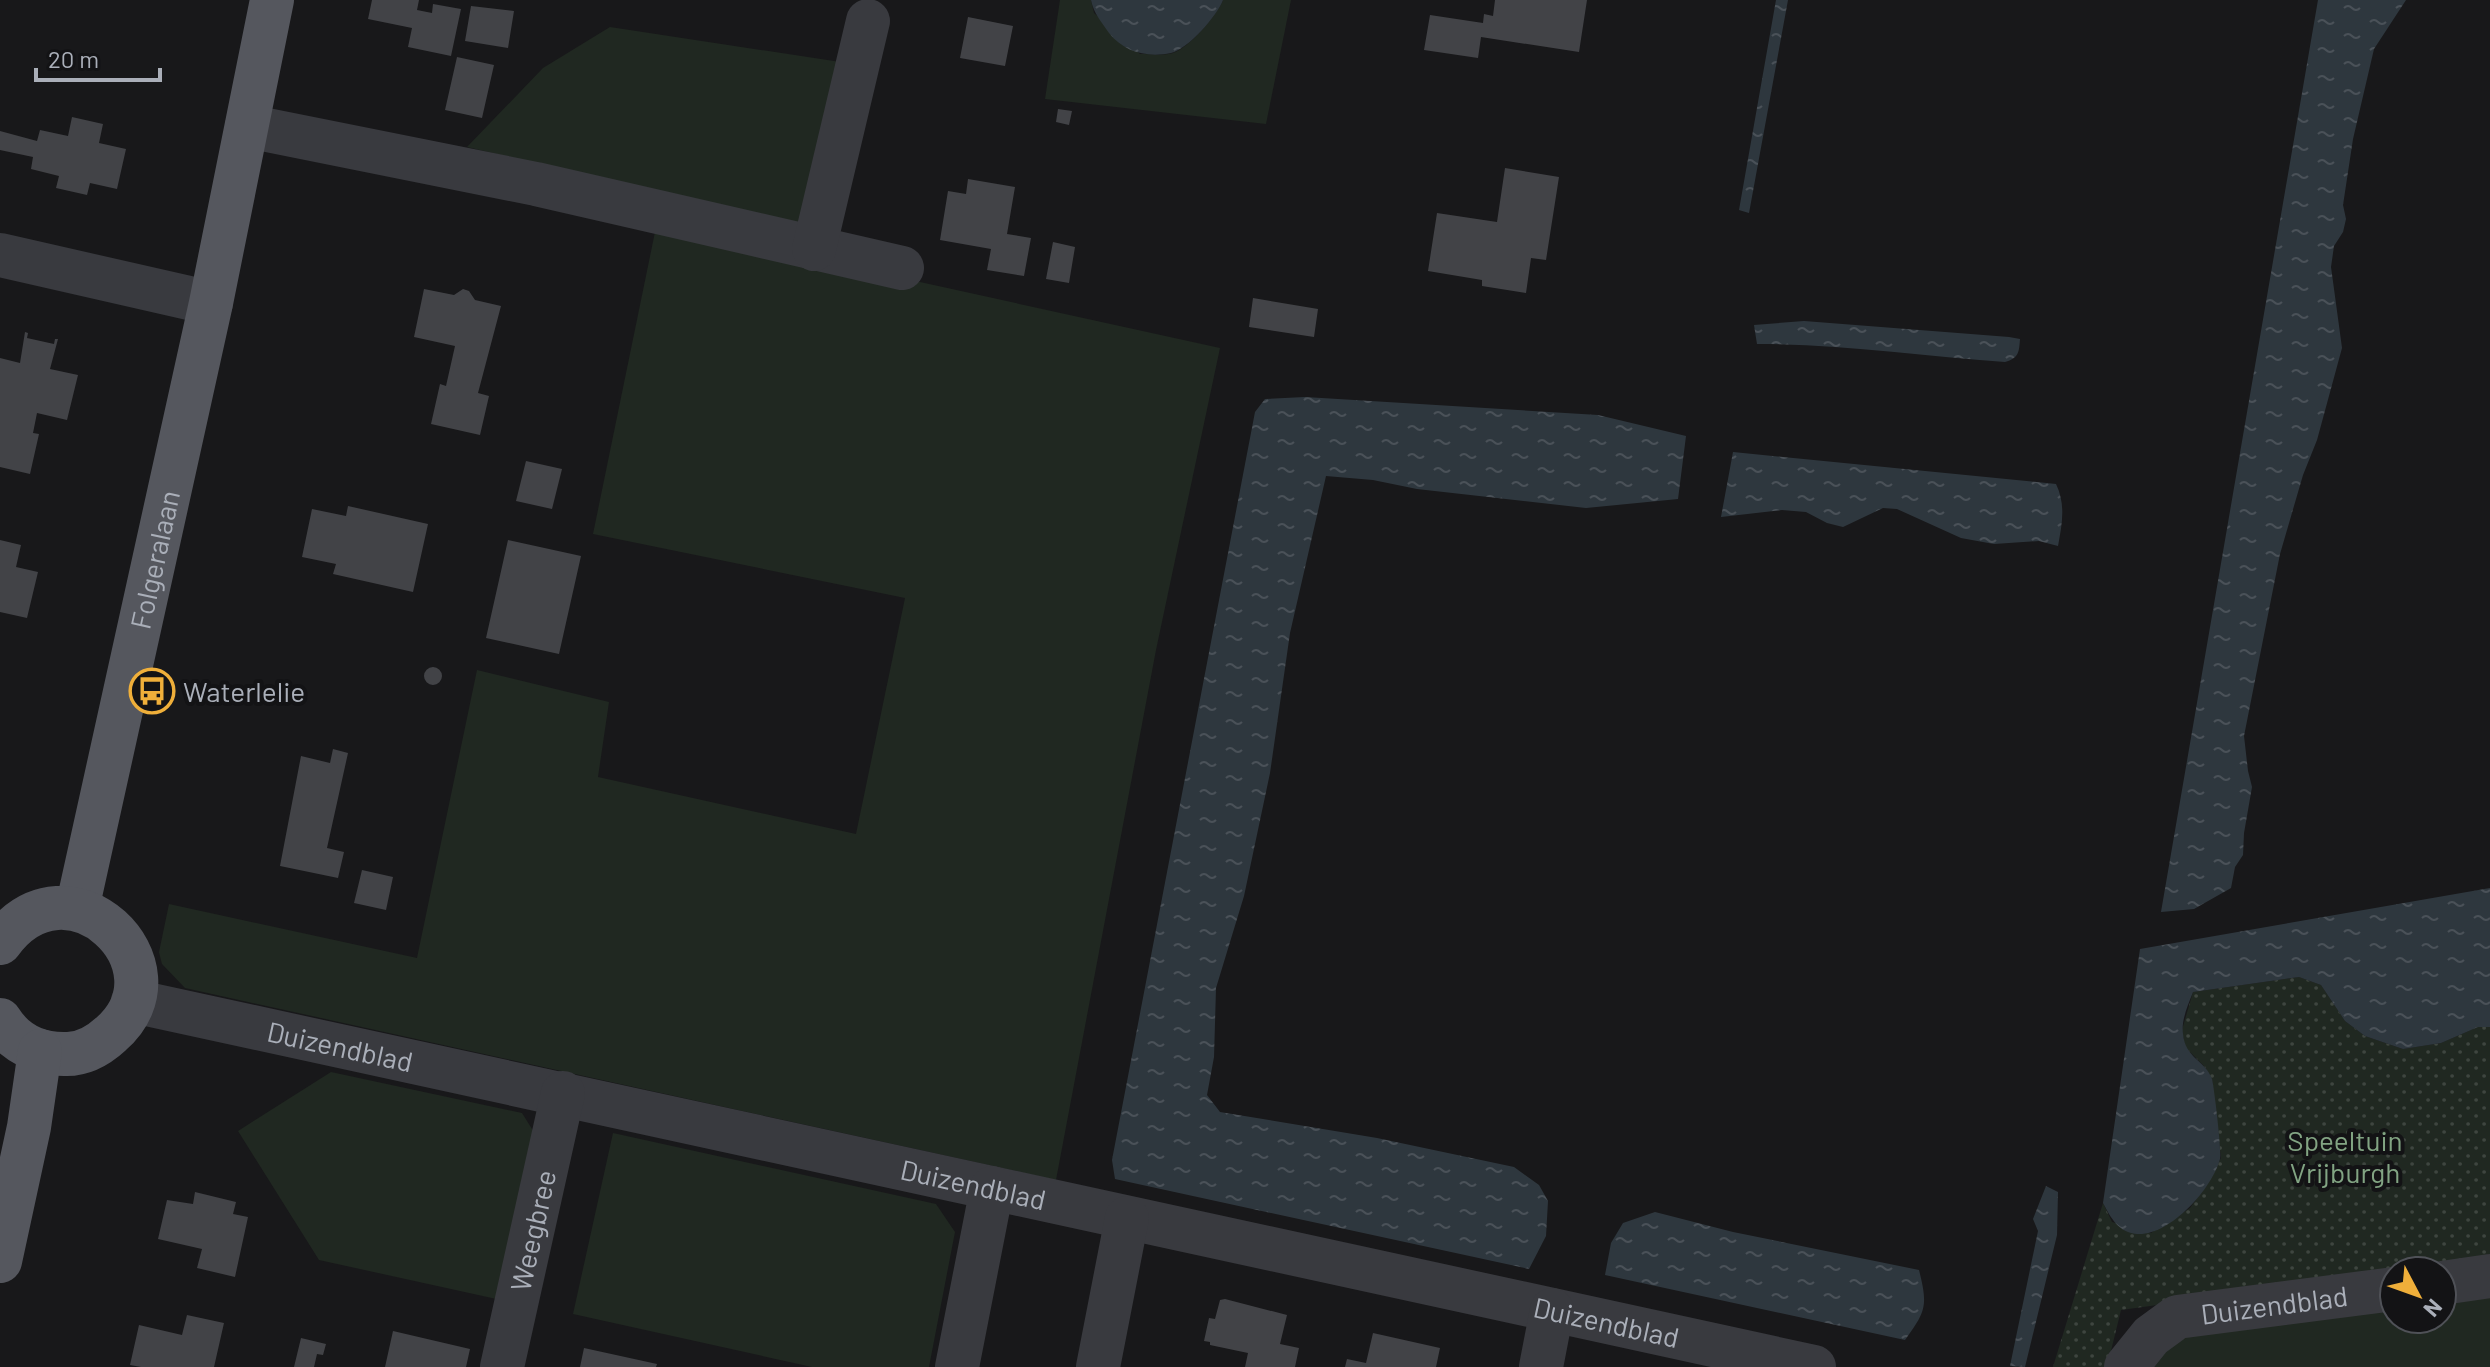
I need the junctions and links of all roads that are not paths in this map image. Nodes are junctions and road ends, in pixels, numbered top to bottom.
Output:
1 (272, 0) edge
2 (868, 21) dead end
3 (247, 126) junction
4 (814, 249) junction
5 (0, 255) edge
6 (902, 268) dead end
7 (211, 303) junction
8 (77, 909) junction
9 (0, 943) edge
10 (133, 1001) junction
11 (0, 1020) edge
12 (40, 1051) junction
13 (563, 1093) junction
14 (992, 1188) junction
15 (1127, 1218) junction
16 (0, 1261) edge
17 (2490, 1276) edge
18 (2458, 1281) edge
19 (2378, 1291) edge
20 (1552, 1310) junction
21 (502, 1367) edge
22 (957, 1367) edge
23 (1098, 1367) edge
24 (1541, 1367) edge
25 (1814, 1367) edge
26 (2126, 1367) edge

1 - 3 main road, Folgeralaan
2 - 4 street
3 - 4 street
3 - 7 main road, Folgeralaan
4 - 6 street
5 - 7 street
7 - 8 main road, Folgeralaan
8 - 9 main road
8 - 10 main road
10 - 12 main road
10 - 13 street, Duizendblad
11 - 12 main road
12 - 16 main road
13 - 14 street, Duizendblad
13 - 21 street, Weegbree
14 - 15 street, Duizendblad
14 - 22 street
15 - 20 street, Duizendblad
15 - 23 street
17 - 18 street
19 - 26 street, Duizendblad
20 - 24 street
20 - 25 street, Duizendblad

